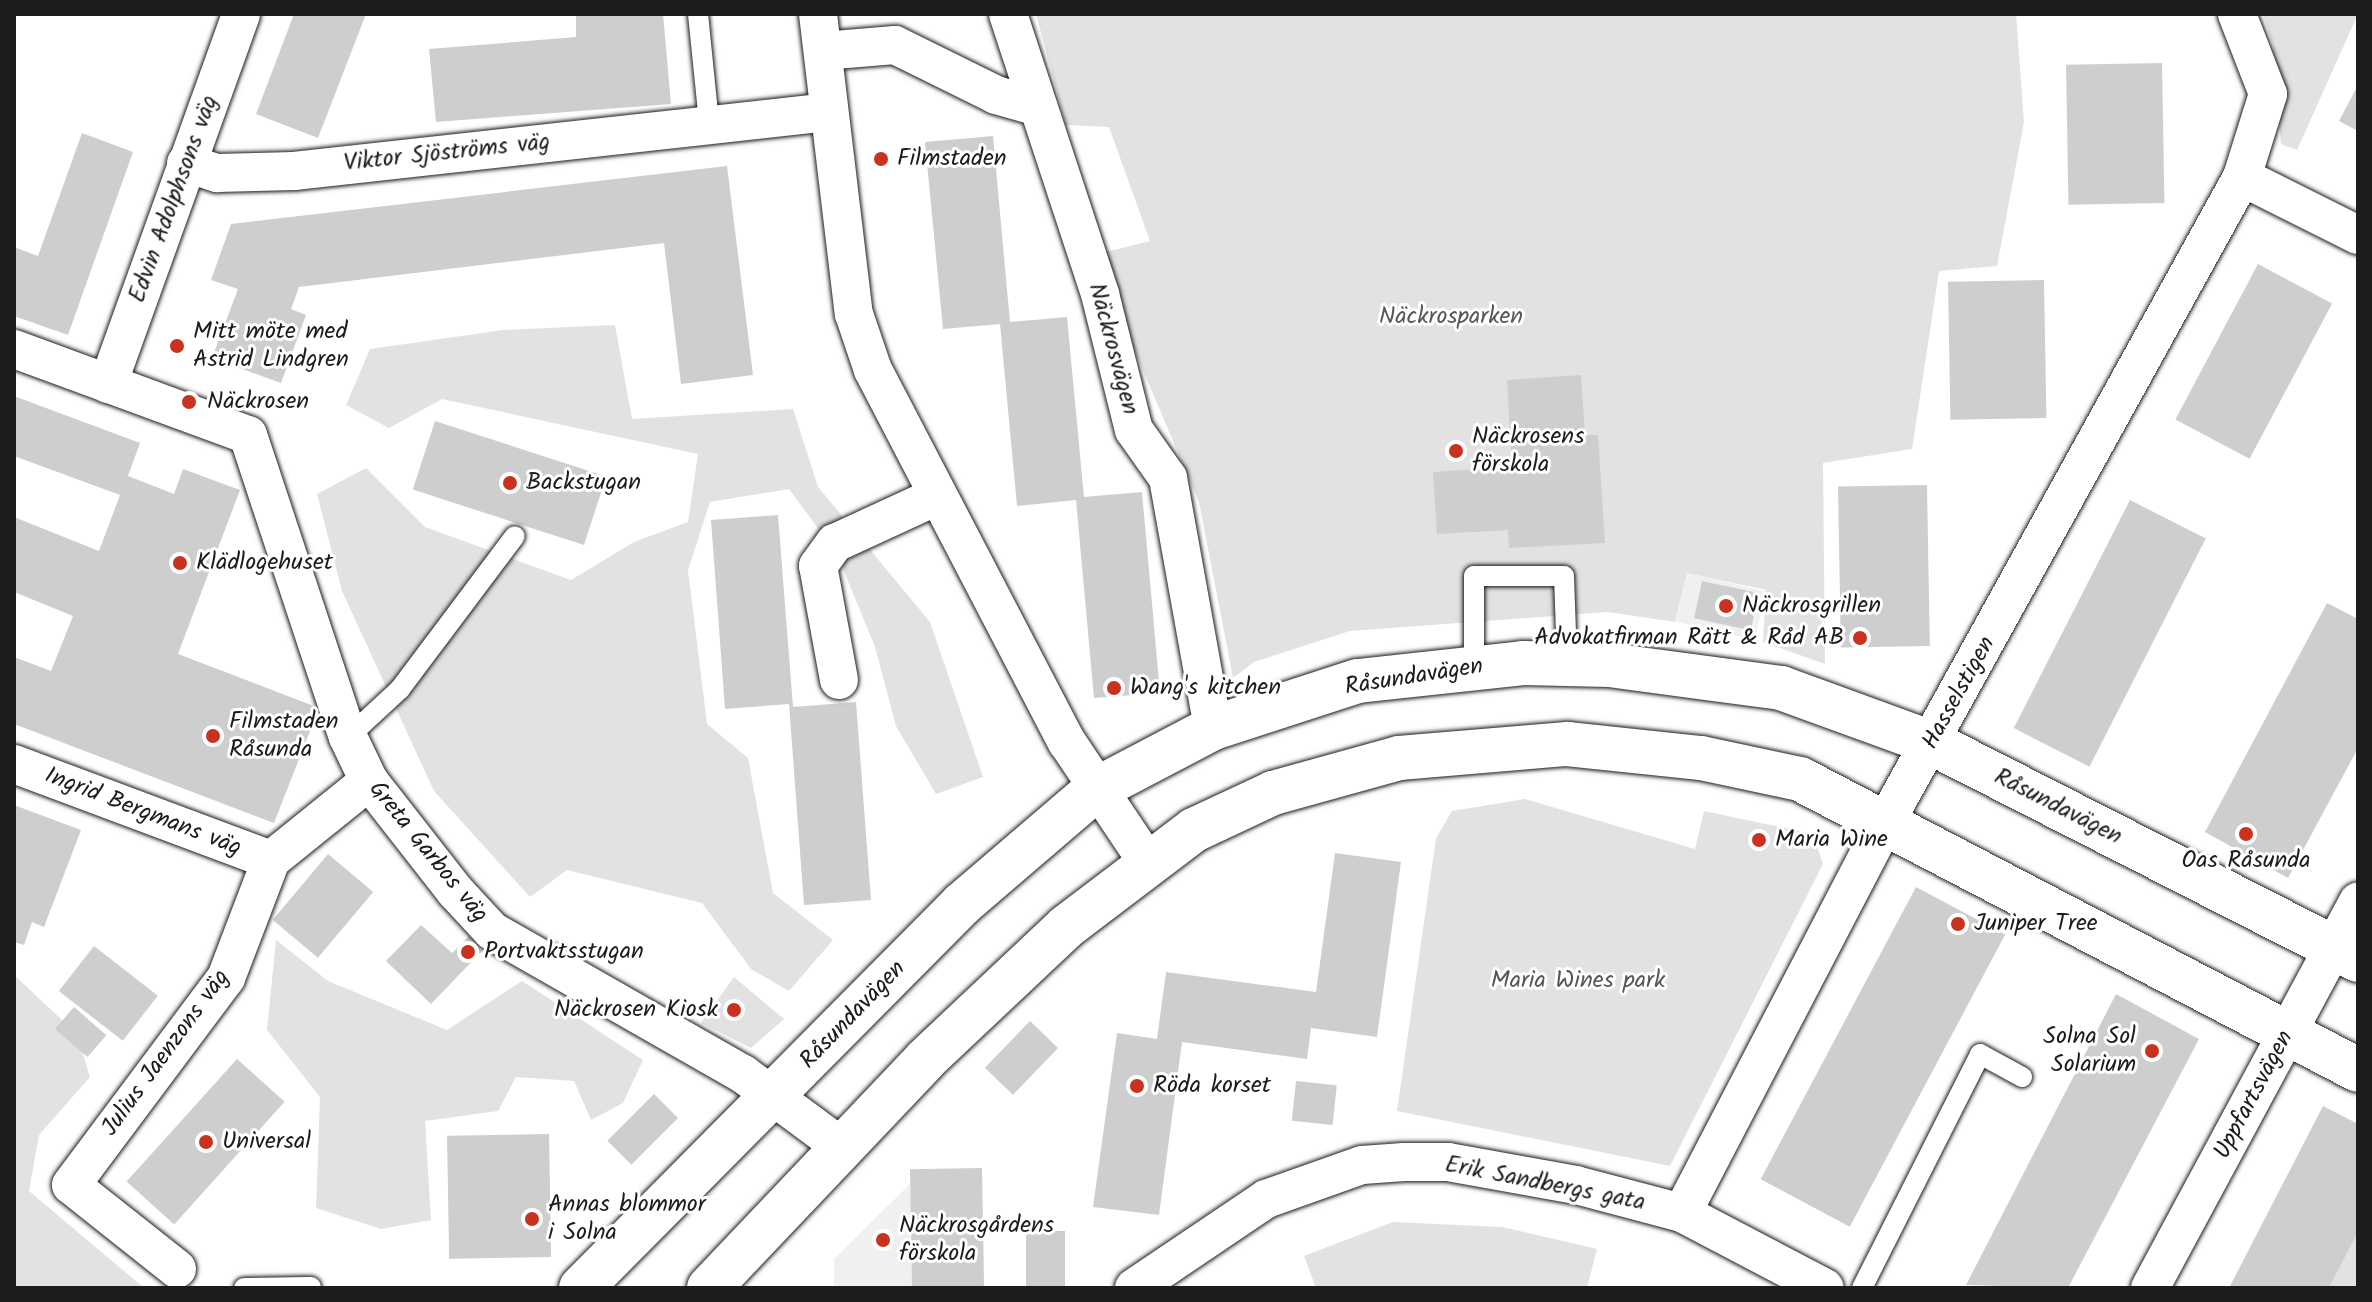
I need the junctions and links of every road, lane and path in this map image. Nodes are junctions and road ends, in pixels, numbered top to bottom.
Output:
1 (241, 14) edge
2 (698, 14) edge
3 (1008, 14) edge
4 (2237, 14) edge
5 (820, 32) edge
6 (1038, 107) junction
7 (828, 112) junction
8 (709, 123) junction
9 (186, 163) junction
10 (2242, 177) junction
11 (2358, 235) edge
12 (14, 349) edge
13 (108, 384) junction
14 (935, 497) junction
15 (515, 536) dead end
16 (1567, 664) junction
17 (1474, 666) junction
18 (839, 680) dead end
19 (1213, 728) junction
20 (348, 737) junction
21 (1932, 743) junction
22 (14, 764) edge
23 (369, 781) junction
24 (1095, 790) junction
25 (1885, 823) junction
26 (271, 860) junction
27 (1150, 866) junction
28 (2358, 901) edge
29 (2346, 953) edge
30 (2288, 1033) junction
31 (2358, 1070) edge
32 (2022, 1077) dead end
33 (774, 1097) junction
34 (843, 1148) junction
35 (1682, 1213) junction
36 (177, 1269) dead end
37 (1777, 1273) edge
38 (311, 1287) edge
39 (244, 1288) edge
40 (581, 1288) edge
41 (709, 1288) edge
42 (1134, 1288) edge
43 (1825, 1288) edge
44 (1862, 1288) edge
45 (2150, 1288) edge

1 - 9 street, Edvin Adolphsons väg
2 - 8 lane
3 - 6 street, Näckrosvägen
4 - 10 street, Hasselstigen
5 - 6 street
5 - 7 street
6 - 19 street, Näckrosvägen
7 - 8 street, Viktor Sjöströms väg
7 - 14 street
8 - 9 street, Viktor Sjöströms väg
9 - 13 street, Edvin Adolphsons väg
10 - 11 street
10 - 21 street, Hasselstigen
12 - 13 street, Greta Garbos väg
13 - 20 street, Greta Garbos väg
14 - 18 street
14 - 24 street
15 - 20 lane
16 - 17 street, Råsundavägen
16 - 17 lane
16 - 21 street, Råsundavägen
17 - 19 street, Råsundavägen
19 - 24 street, Råsundavägen
20 - 23 street, Greta Garbos väg
21 - 25 street, Hasselstigen
21 - 29 street, Råsundavägen
22 - 26 street, Ingrid Bergmans väg
23 - 26 street
23 - 33 street, Greta Garbos väg
24 - 27 street
24 - 33 street, Råsundavägen
25 - 27 street
25 - 30 street
25 - 35 street, Hasselstigen
26 - 36 street, Julius Jaenzons väg
27 - 34 street
28 - 29 street, Uppfartsvägen
29 - 30 street, Uppfartsvägen
30 - 31 street
30 - 45 street, Uppfartsvägen
32 - 44 lane
33 - 34 street, Greta Garbos väg
33 - 40 street, Råsundavägen
34 - 41 street
35 - 37 street, Erik Sandbergs gata
35 - 42 street, Erik Sandbergs gata
37 - 43 street, Erik Sandbergs gata
38 - 39 lane

